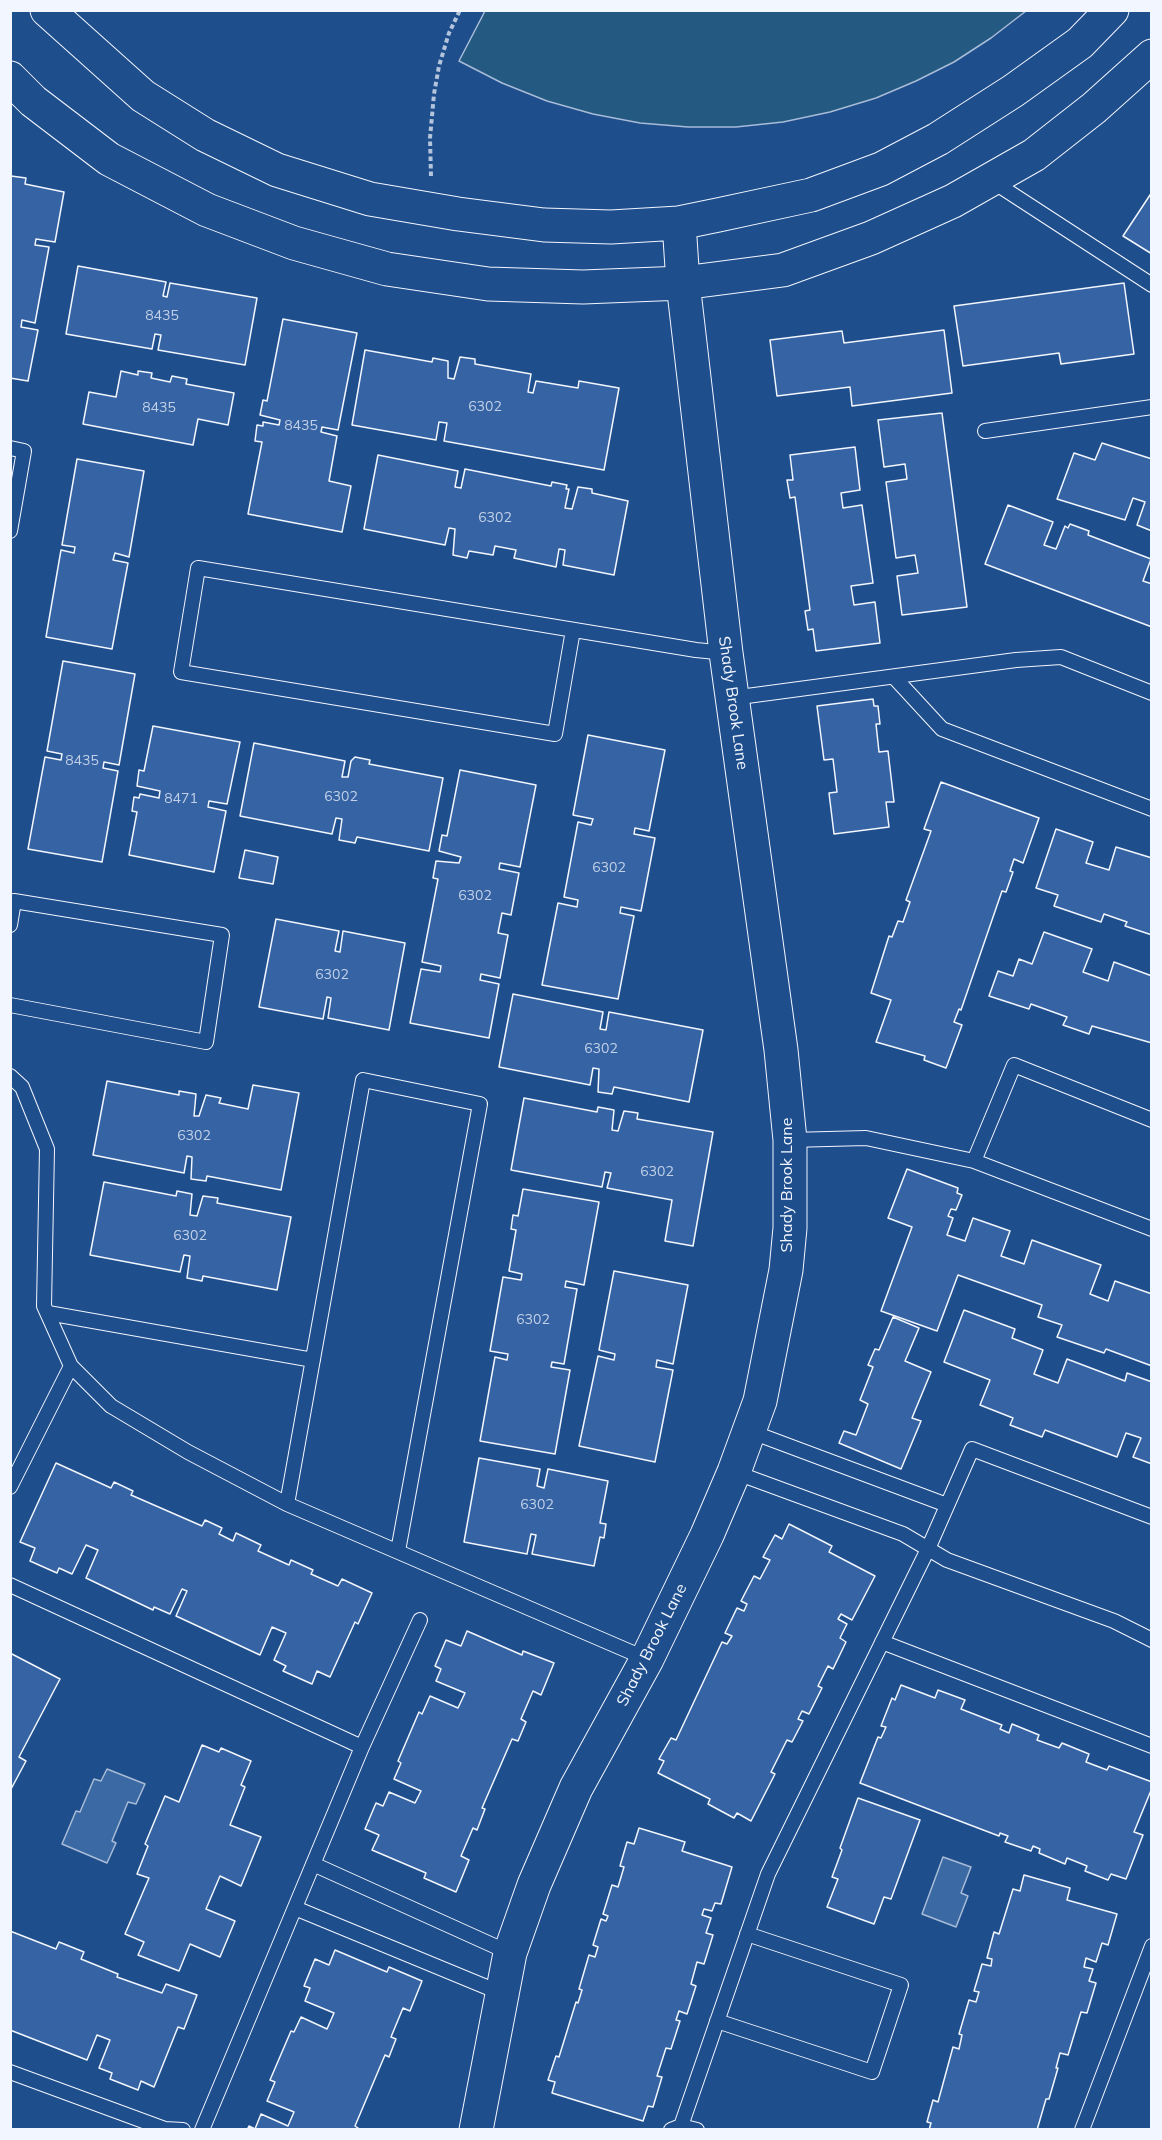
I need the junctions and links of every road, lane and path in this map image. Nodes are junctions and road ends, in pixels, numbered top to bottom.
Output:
1 (47, 10) edge
2 (460, 10) edge
3 (1112, 10) edge
4 (1152, 56) edge
5 (10, 78) edge
6 (991, 180) junction
7 (431, 183) dead end
8 (679, 223) junction
9 (683, 283) junction
10 (1152, 285) edge
11 (1152, 407) edge
12 (985, 431) dead end
13 (10, 448) edge
14 (10, 531) edge
15 (573, 630) junction
16 (726, 653) junction
17 (894, 677) junction
18 (1152, 693) edge
19 (732, 698) junction
20 (1152, 809) edge
21 (10, 925) edge
22 (10, 1005) edge
23 (10, 1076) edge
24 (1152, 1120) edge
25 (790, 1140) junction
26 (974, 1161) junction
27 (1152, 1229) edge
28 (48, 1313) junction
29 (313, 1360) junction
30 (71, 1366) junction
31 (749, 1431) junction
32 (734, 1472) junction
33 (10, 1487) edge
34 (287, 1504) junction
35 (947, 1505) junction
36 (1152, 1517) edge
37 (928, 1549) junction
38 (398, 1551) junction
39 (10, 1585) edge
40 (420, 1620) dead end
41 (1152, 1640) edge
42 (882, 1642) junction
43 (647, 1659) junction
44 (1152, 1746) edge
45 (362, 1747) junction
46 (313, 1864) junction
47 (295, 1908) junction
48 (747, 1934) junction
49 (1152, 1946) edge
50 (510, 1953) junction
51 (501, 1994) junction
52 (717, 2021) junction
53 (10, 2072) edge
54 (676, 2128) edge
55 (183, 2130) edge
56 (202, 2130) edge
57 (476, 2130) edge
58 (697, 2130) edge
59 (1082, 2130) edge

1 - 8 street
2 - 7 path
3 - 8 street
4 - 6 street
5 - 9 street
6 - 9 street
6 - 10 lane
8 - 9 street, Shady Brook Lane
9 - 16 street, Shady Brook Lane
11 - 12 lane
13 - 14 lane
15 - 15 lane
15 - 16 lane
16 - 19 street, Shady Brook Lane
17 - 18 lane
17 - 19 lane
17 - 20 lane
19 - 25 street, Shady Brook Lane
21 - 22 lane
23 - 28 lane
24 - 26 lane
25 - 26 lane
25 - 31 street, Shady Brook Lane
26 - 27 lane
28 - 29 lane
28 - 30 lane
29 - 34 lane
29 - 38 lane
30 - 33 lane
30 - 34 lane
31 - 32 street, Shady Brook Lane
31 - 35 lane
32 - 37 lane
32 - 43 street, Shady Brook Lane
34 - 38 lane
35 - 36 lane
35 - 37 lane
37 - 41 lane
37 - 42 lane
38 - 43 lane
39 - 45 lane
40 - 45 lane
42 - 44 lane
42 - 48 lane
43 - 50 street, Shady Brook Lane
45 - 46 lane
46 - 47 lane
46 - 50 lane
47 - 51 lane
47 - 56 lane
48 - 52 lane
48 - 52 lane
49 - 59 lane
50 - 51 street, Shady Brook Lane
51 - 57 street, Shady Brook Lane
52 - 54 lane
53 - 55 lane
54 - 58 lane

